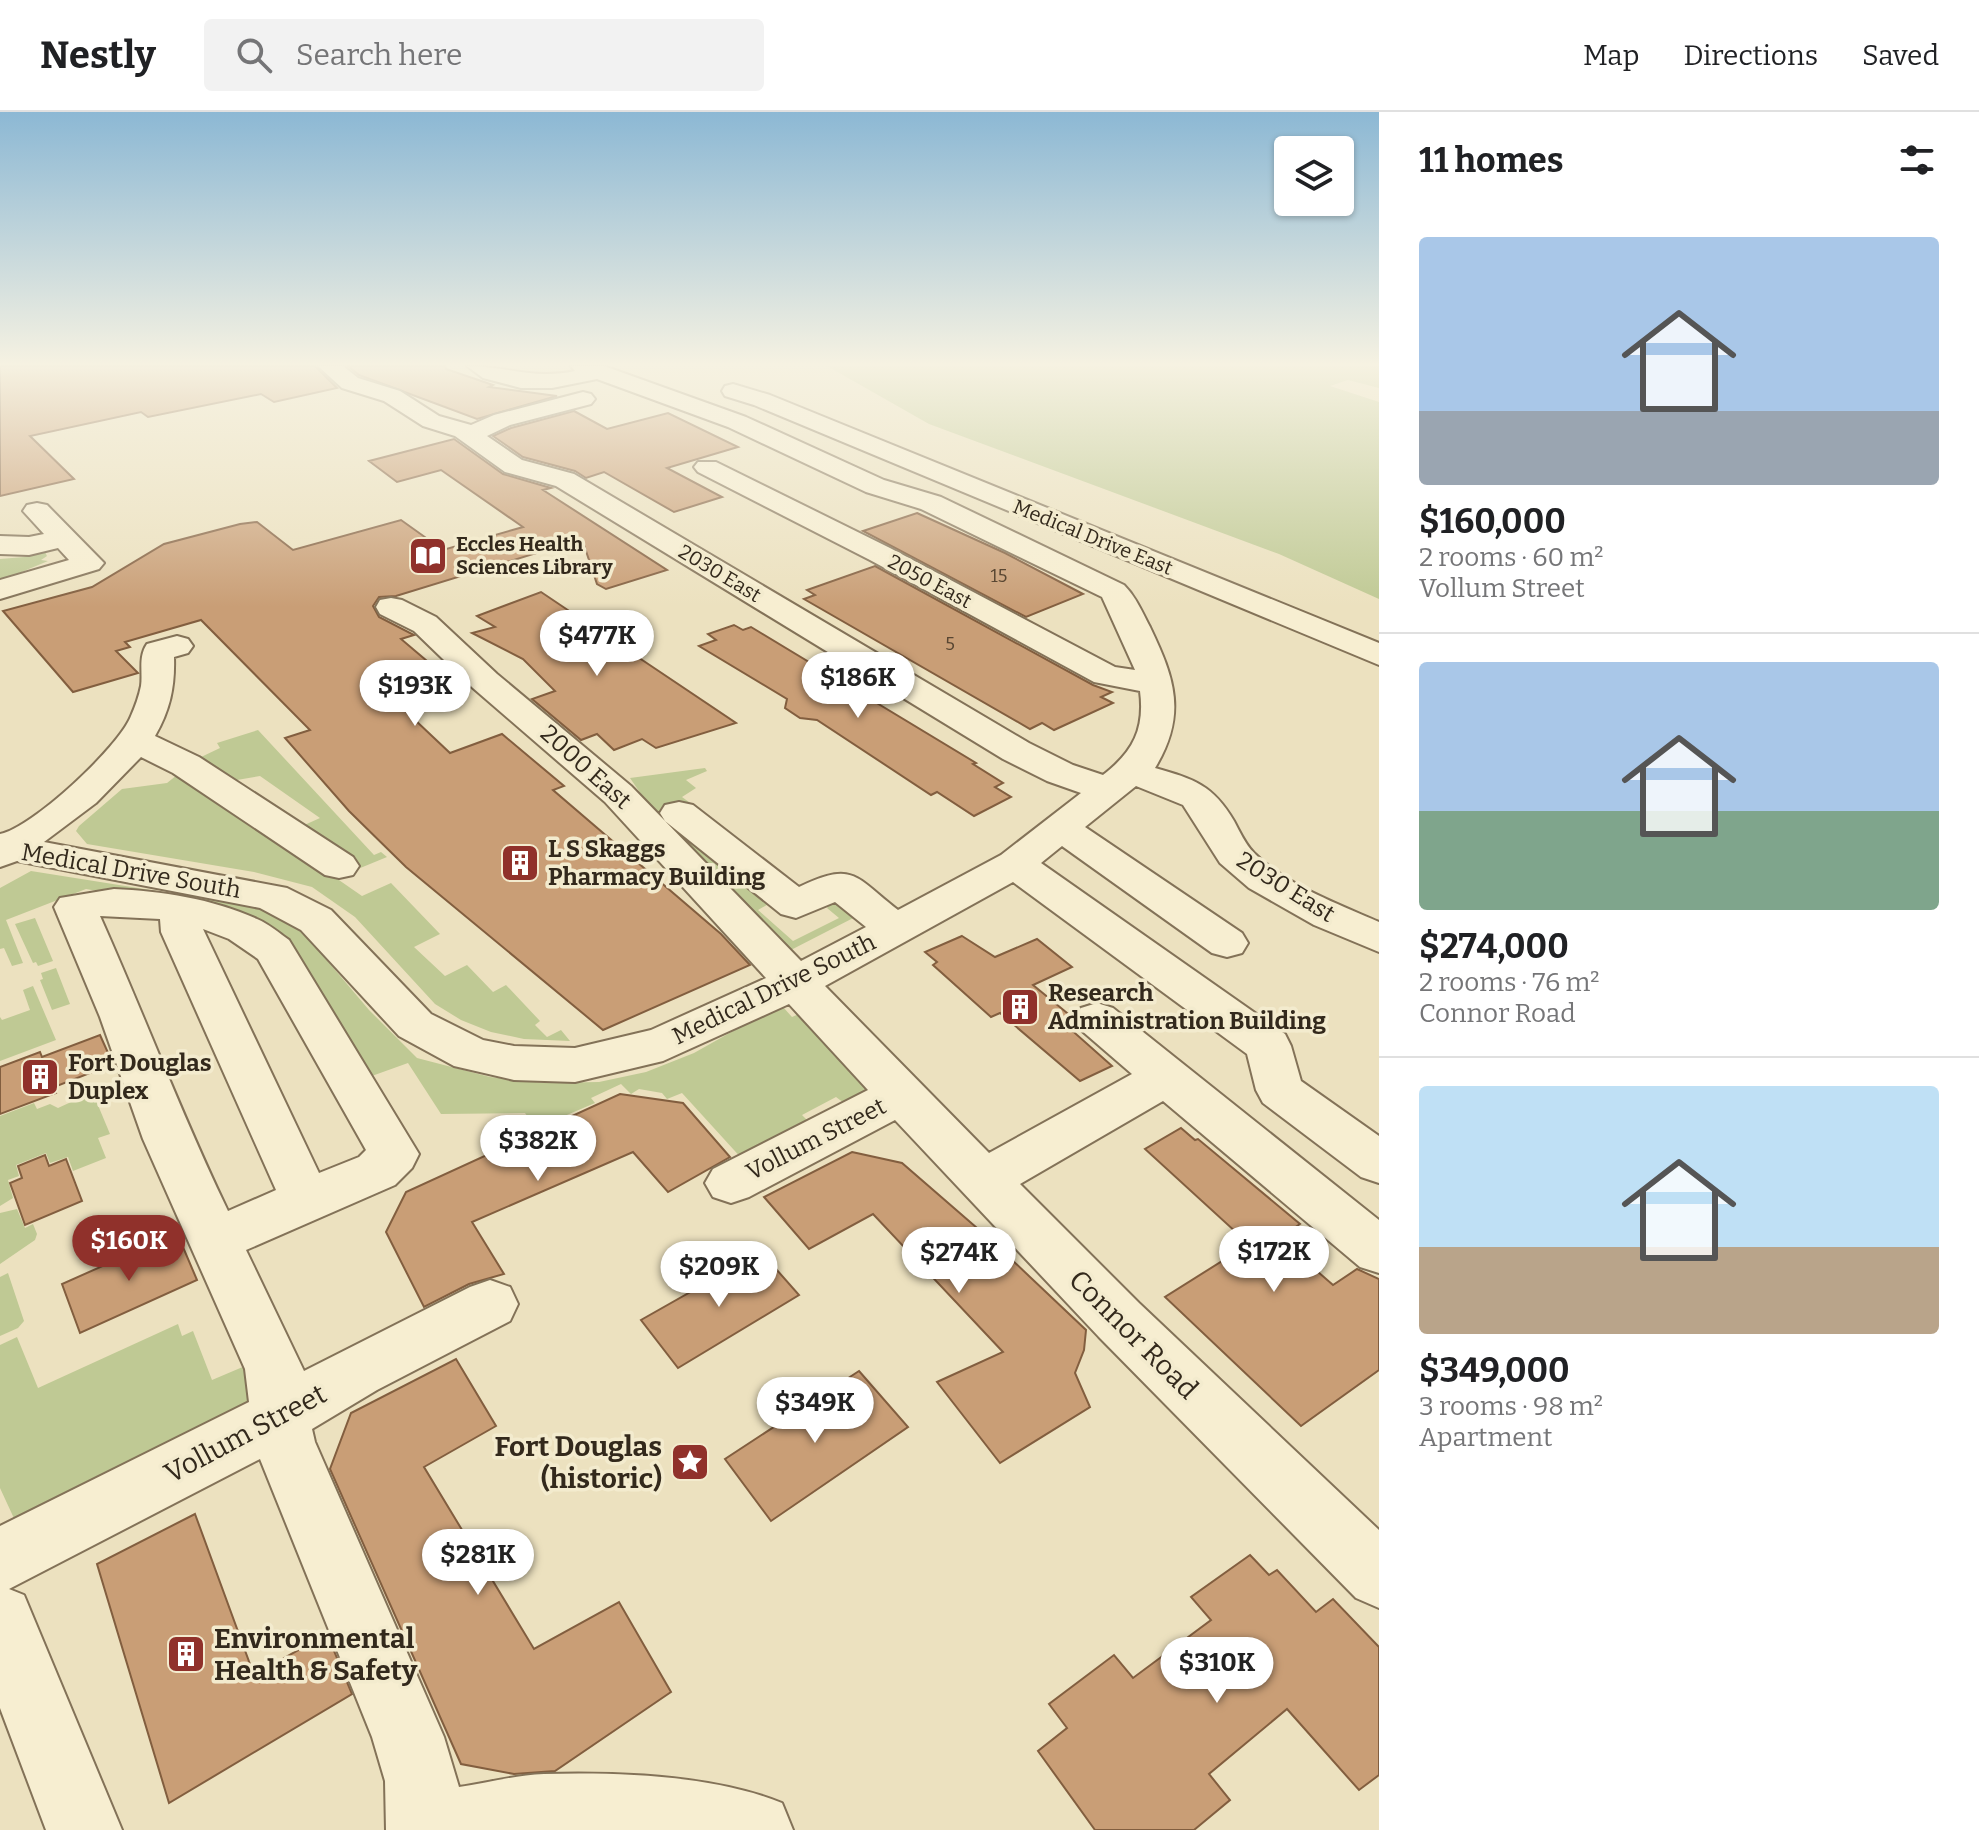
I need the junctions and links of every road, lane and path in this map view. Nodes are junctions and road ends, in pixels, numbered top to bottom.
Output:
1 (485, 446) edge
2 (789, 446) edge
3 (872, 446) edge
4 (707, 467) dead end
5 (953, 480) junction
6 (910, 496) junction
7 (37, 511) dead end
8 (64, 538) junction
9 (0, 545) edge
10 (0, 590) edge
11 (391, 607) dead end
12 (167, 649) dead end
13 (1379, 655) edge
14 (1157, 684) junction
15 (134, 740) junction
16 (1120, 781) junction
17 (679, 813) dead end
18 (1061, 828) junction
19 (3, 850) edge
20 (1015, 864) junction
21 (339, 866) dead end
22 (181, 912) junction
23 (895, 929) junction
24 (1379, 938) edge
25 (1227, 943) dead end
26 (797, 982) junction
27 (1097, 1019) dead end
28 (1166, 1077) junction
29 (901, 1095) junction
30 (1379, 1163) edge
31 (983, 1180) junction
32 (731, 1183) dead end
33 (306, 1200) junction
34 (217, 1239) junction
35 (1379, 1251) edge
36 (490, 1304) dead end
37 (281, 1415) junction
38 (0, 1560) edge
39 (1379, 1575) edge
40 (0, 1619) edge
41 (84, 1830) edge
42 (426, 1830) edge
43 (755, 1830) edge

1 - 16 street, 2030 East
2 - 6 street
3 - 5 street, Medical Drive East
4 - 14 street, 2050 East
5 - 6 street
5 - 13 street, Medical Drive East
6 - 14 street, Medical Drive South
7 - 8 street
8 - 9 street
8 - 10 street
11 - 26 street, 2000 East
12 - 15 street
14 - 16 street, Medical Drive South
15 - 19 street
15 - 21 street
16 - 18 street, Medical Drive South
16 - 24 street, 2030 East
17 - 23 street
18 - 20 street, Medical Drive South
18 - 25 street
19 - 26 street, Medical Drive South
20 - 23 street, Medical Drive South
20 - 30 street
22 - 33 street
22 - 33 street
22 - 34 street
23 - 26 street, Medical Drive South
26 - 29 street, Connor Road
27 - 28 street
28 - 31 street
28 - 35 street
29 - 31 street, Connor Road
29 - 32 street, Vollum Street
31 - 39 street, Connor Road
33 - 34 street
34 - 37 street
36 - 37 street, Vollum Street
37 - 38 street, Vollum Street
37 - 42 street
40 - 41 street
42 - 43 street

